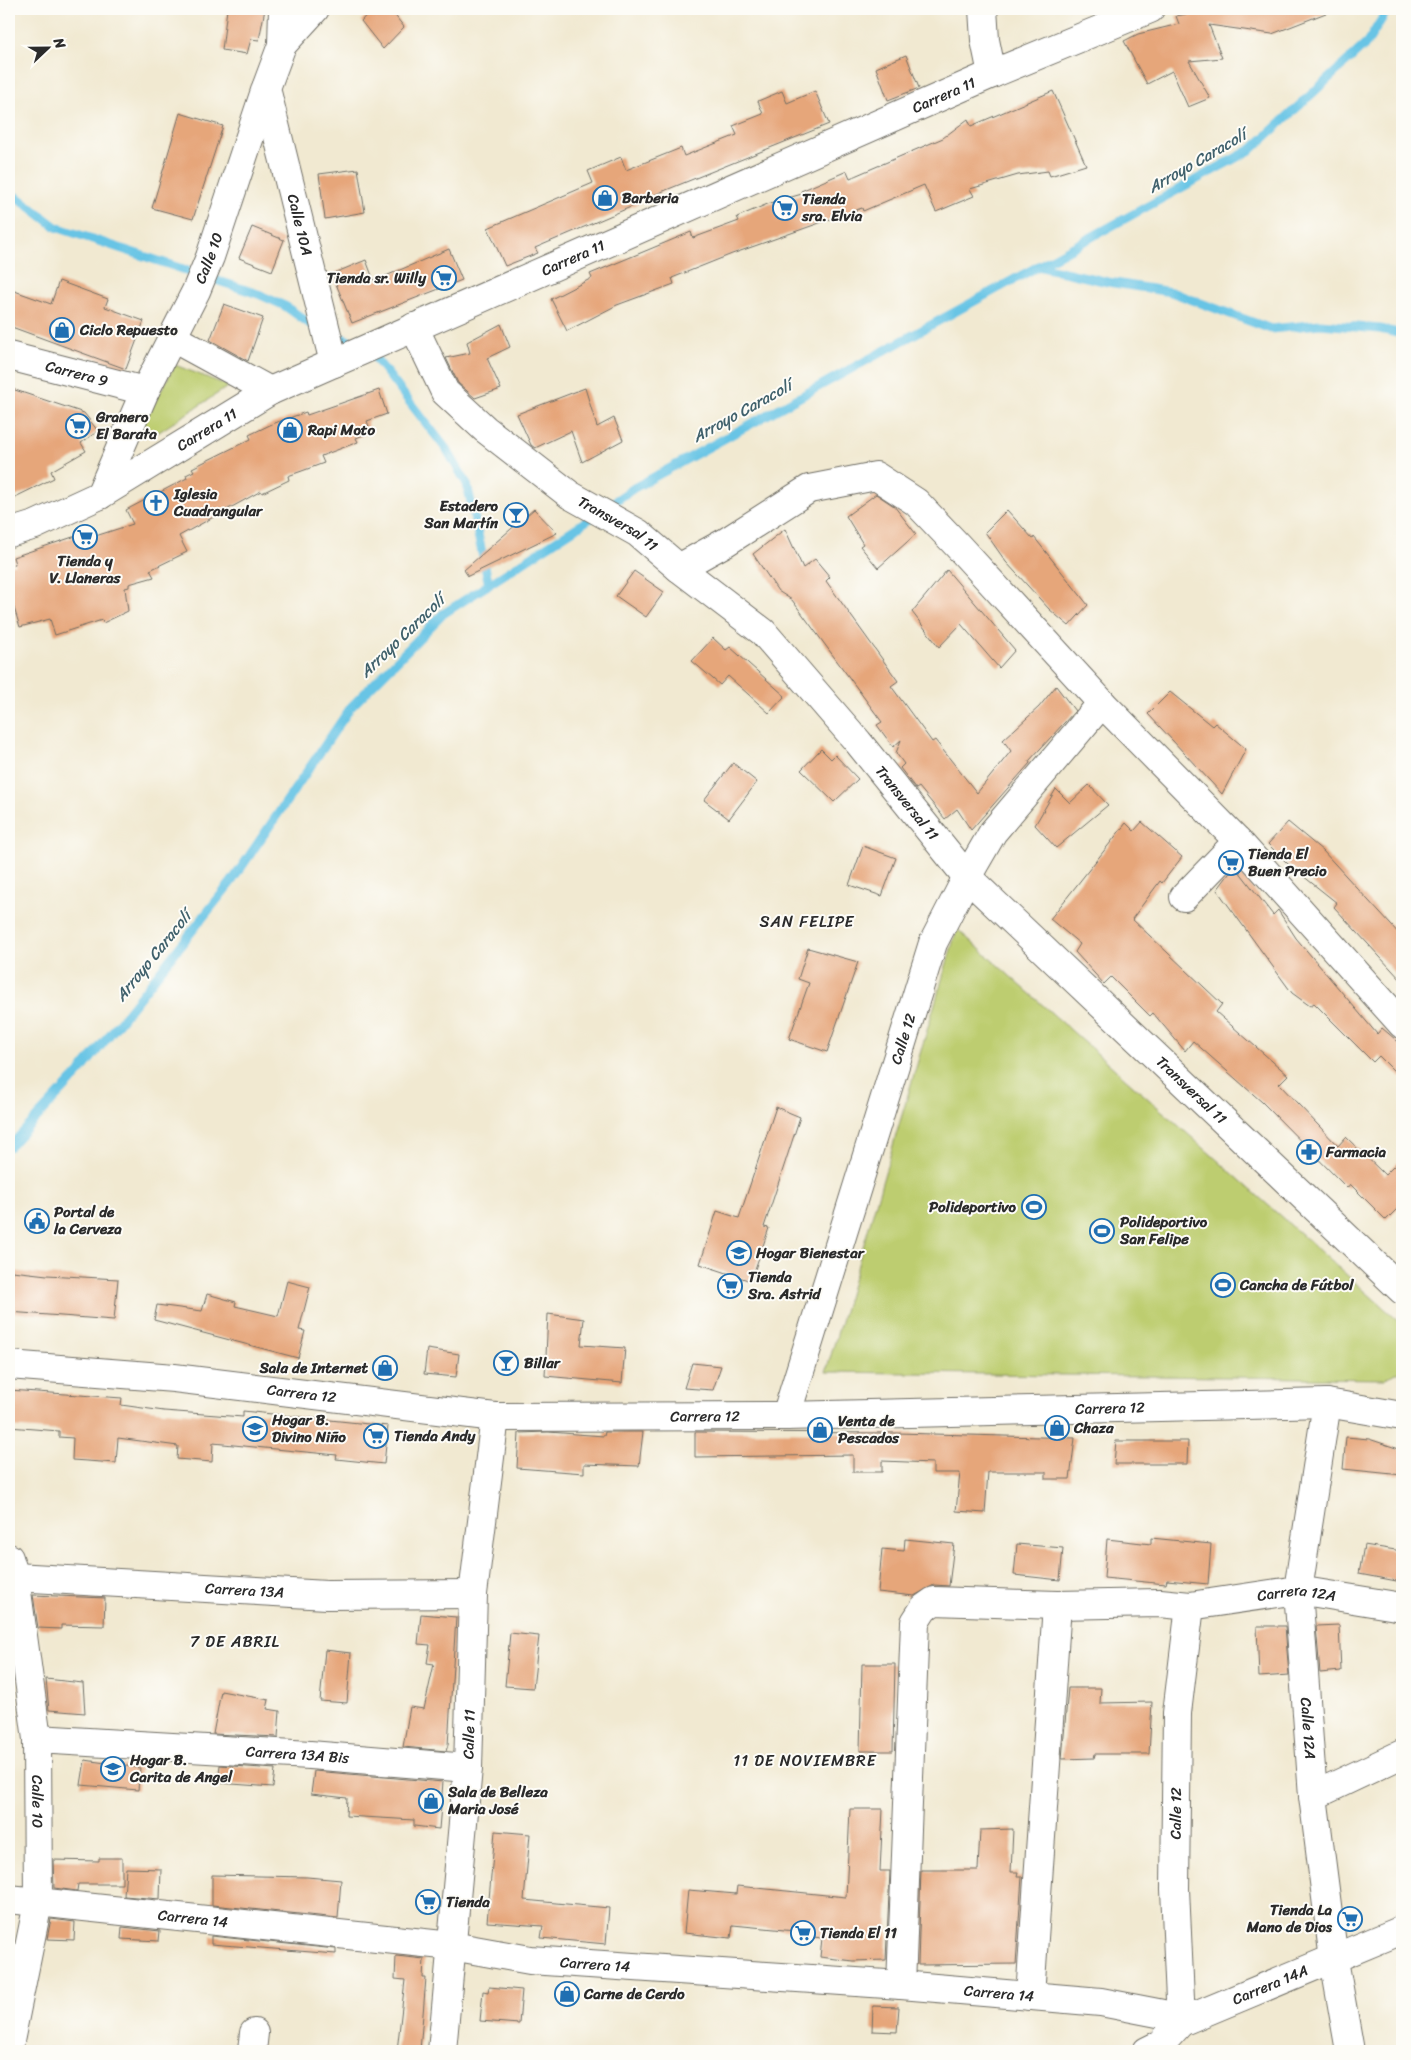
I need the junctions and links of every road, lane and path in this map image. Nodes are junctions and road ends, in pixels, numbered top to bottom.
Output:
1 (282, 9) edge
2 (315, 9) edge
3 (983, 9) edge
4 (1150, 9) edge
5 (282, 45) junction
6 (992, 74) junction
7 (266, 88) junction
8 (414, 327) junction
9 (173, 338) junction
10 (358, 352) junction
11 (9, 356) edge
12 (145, 391) junction
13 (270, 391) junction
14 (100, 495) junction
15 (9, 533) edge
16 (679, 568) junction
17 (1102, 703) junction
18 (1238, 842) junction
19 (967, 877) junction
20 (1184, 897) dead end
21 (1402, 1024) edge
22 (1402, 1290) edge
23 (9, 1365) edge
24 (1327, 1403) junction
25 (786, 1416) junction
26 (1402, 1416) edge
27 (495, 1417) junction
28 (12, 1567) edge
29 (1298, 1590) junction
30 (473, 1594) junction
31 (1057, 1605) junction
32 (1190, 1606) junction
33 (1402, 1607) edge
34 (36, 1739) junction
35 (1402, 1754) edge
36 (468, 1768) junction
37 (1313, 1796) junction
38 (9, 1899) edge
39 (38, 1903) junction
40 (1402, 1930) edge
41 (452, 1946) junction
42 (1334, 1960) junction
43 (901, 1985) junction
44 (1030, 1996) junction
45 (1181, 2022) junction
46 (9, 2046) edge
47 (442, 2051) edge
48 (1147, 2051) edge
49 (1350, 2051) edge

1 - 5 street, Calle 10
2 - 5 street
3 - 6 street
4 - 6 street, Carrera 11
5 - 7 street, Calle 10
6 - 8 street, Carrera 11
7 - 9 street, Calle 10
7 - 10 street, Calle 10A
8 - 10 street, Carrera 11
8 - 16 street, Transversal 11
9 - 12 street, Calle 10
9 - 13 street
10 - 13 street, Carrera 11
11 - 12 street, Carrera 9
12 - 14 street, Calle 10
13 - 14 street, Carrera 11
14 - 15 street, Carrera 11
16 - 17 street
16 - 19 street, Transversal 11
17 - 18 street
17 - 19 street, Calle 12
18 - 20 street
18 - 21 street
19 - 22 street, Transversal 11
19 - 25 street, Calle 12
23 - 27 street, Carrera 12
24 - 25 street, Carrera 12
24 - 26 street, Carrera 12
24 - 29 street, Calle 12A
25 - 27 street, Carrera 12
27 - 30 street, Calle 11
28 - 30 street, Carrera 13A
28 - 34 street, Calle 10
29 - 32 street, Carrera 12A
29 - 33 street, Carrera 12A
29 - 37 street, Calle 12A
30 - 36 street, Calle 11
31 - 32 street, Carrera 12A
31 - 43 street, Carrera 12A
31 - 44 street
32 - 45 street, Calle 12
34 - 36 street, Carrera 13A Bis
34 - 39 street, Calle 10
35 - 37 street
36 - 41 street, Calle 11
37 - 42 street, Calle 12A
38 - 39 street, Carrera 14
39 - 41 street, Carrera 14
39 - 46 street, Calle 10
40 - 42 street, Carrera 14A
41 - 43 street, Carrera 14
41 - 47 street, Calle 11
42 - 45 street, Carrera 14A
42 - 49 street, Calle 12A
43 - 44 street, Carrera 14
44 - 45 street, Carrera 14
45 - 48 street, Carrera 14A

